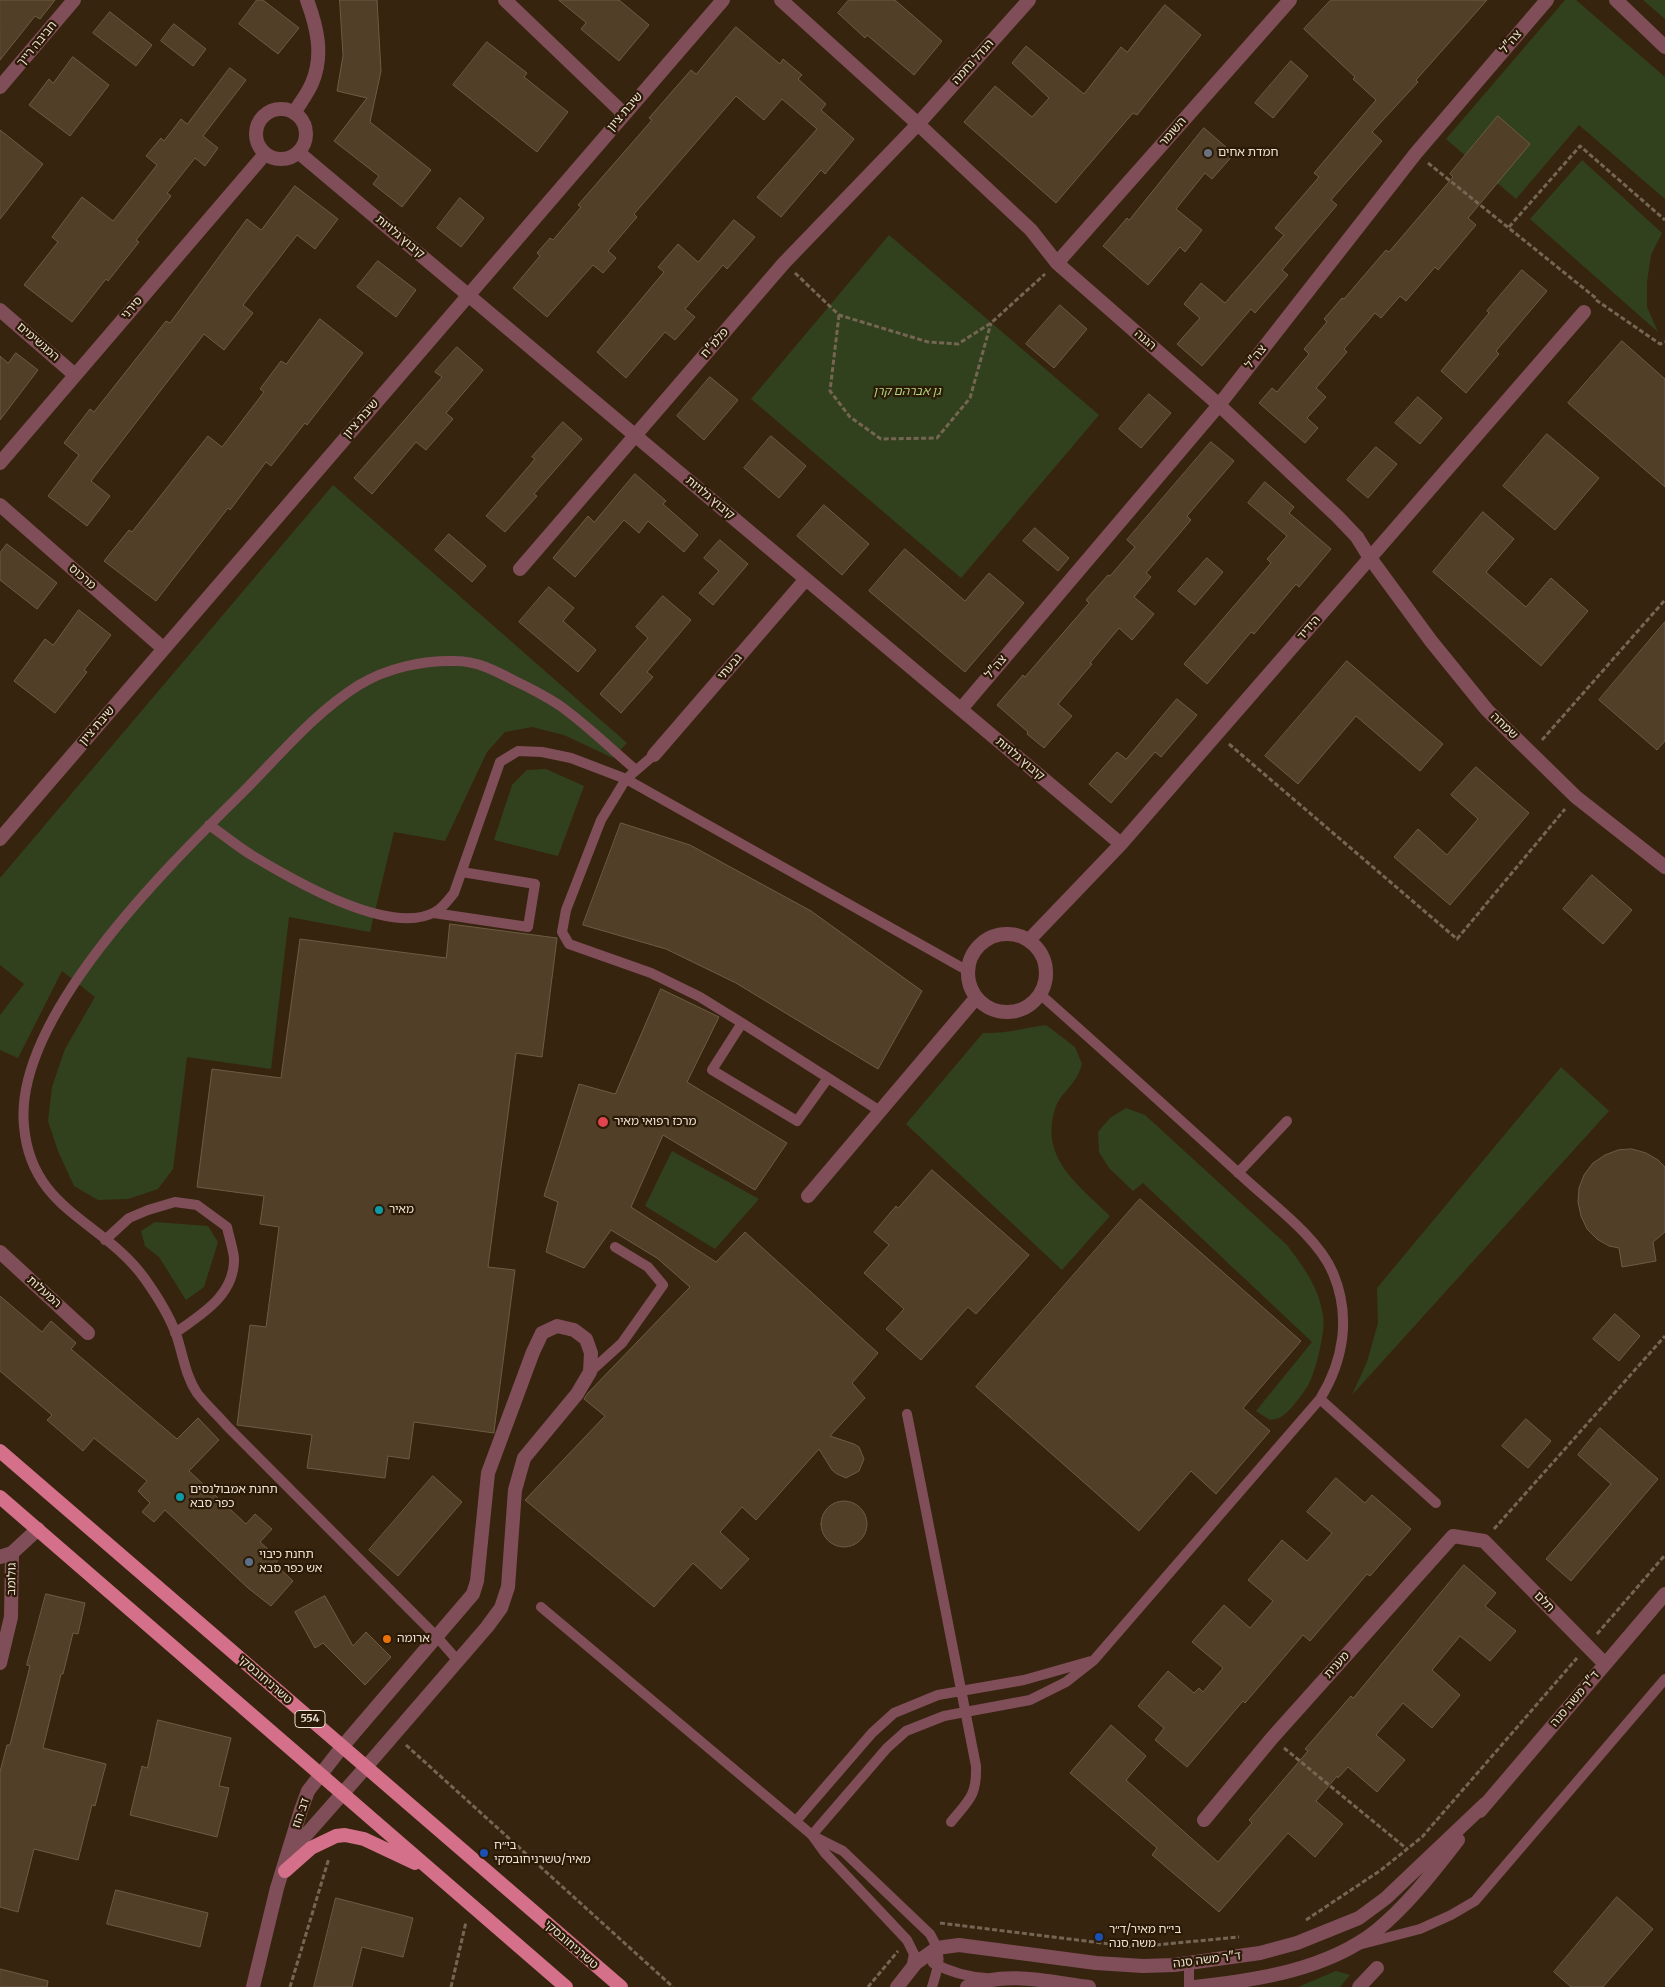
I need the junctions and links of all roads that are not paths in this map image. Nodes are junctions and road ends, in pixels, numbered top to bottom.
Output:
1 (74, 0) edge
2 (308, 0) edge
3 (505, 0) edge
4 (723, 0) edge
5 (781, 0) edge
6 (1029, 0) edge
7 (1290, 0) edge
8 (1547, 0) edge
9 (1616, 0) edge
10 (1665, 47) edge
11 (0, 87) edge
12 (294, 113) junction
13 (624, 114) junction
14 (918, 124) junction
15 (298, 152) junction
16 (265, 154) junction
17 (1057, 263) junction
18 (468, 295) junction
19 (0, 310) edge
20 (1584, 312) road end
21 (75, 375) junction
22 (1219, 404) junction
23 (635, 436) junction
24 (0, 463) edge
25 (0, 504) edge
26 (1370, 558) junction
27 (520, 568) dead end
28 (806, 579) junction
29 (164, 649) junction
30 (961, 709) junction
31 (654, 755) joint
32 (636, 770) junction
33 (626, 779) junction
34 (209, 825) junction
35 (0, 839) edge
36 (1121, 844) junction
37 (1665, 867) edge
38 (462, 872) junction
39 (434, 913) junction
40 (1029, 940) junction
41 (968, 970) junction
42 (1041, 994) junction
43 (976, 998) junction
44 (742, 1023) junction
45 (828, 1078) junction
46 (880, 1111) junction
47 (1286, 1121) dead end
48 (1238, 1173) junction
49 (808, 1196) dead end
50 (105, 1240) junction
51 (614, 1247) dead end
52 (0, 1252) edge
53 (175, 1332) junction
54 (88, 1333) dead end
55 (590, 1372) junction
56 (1320, 1399) junction
57 (907, 1414) dead end
58 (0, 1451) edge
59 (0, 1497) edge
60 (1436, 1503) dead end
61 (38, 1529) junction
62 (1484, 1541) joint
63 (6, 1555) edge
64 (1665, 1594) edge
65 (540, 1607) dead end
66 (437, 1637) junction
67 (1094, 1660) junction
68 (458, 1661) junction
69 (0, 1663) edge
70 (1605, 1664) junction
71 (1665, 1679) edge
72 (961, 1691) junction
73 (964, 1712) junction
74 (342, 1747) junction
75 (366, 1767) junction
76 (321, 1774) junction
77 (343, 1794) junction
78 (1485, 1804) junction
79 (1204, 1820) dead end
80 (796, 1821) junction
81 (952, 1822) dead end
82 (812, 1835) junction
83 (285, 1870) junction
84 (432, 1870) junction
85 (277, 1888) junction
86 (1351, 1947) junction
87 (937, 1948) junction
88 (919, 1956) junction
89 (1189, 1963) junction
90 (939, 1966) junction
91 (1377, 1968) dead end
92 (991, 1979) junction
93 (254, 1987) edge
94 (566, 1987) edge
95 (620, 1987) edge
96 (897, 1987) edge
97 (932, 1987) edge
98 (967, 1987) edge
99 (1089, 1987) edge
100 (1189, 1987) edge
101 (1195, 1987) edge
102 (1359, 1987) edge

1 - 11 street, חביבה רייך
2 - 12 street
3 - 13 street
4 - 13 street, שיבת ציון
5 - 14 street
6 - 14 street, הנדל נחמה
7 - 17 street, השומר
8 - 22 street, צה"ל
9 - 10 street
12 - 15 street
12 - 16 street
13 - 18 street, שיבת ציון
14 - 17 street, הגנה
14 - 23 street, פלמ"ח
15 - 16 street
15 - 18 street, קיבוץ גלויות
16 - 21 street, סירני
17 - 22 street, הגנה
18 - 23 street, קיבוץ גלויות
18 - 29 street, שיבת ציון
19 - 21 street, המגשימים
20 - 26 street, הידיד
21 - 24 street, סירני
22 - 26 street, הגנה
22 - 30 street, צה"ל
23 - 27 street, פלמ"ח
23 - 28 street, קיבוץ גלויות
25 - 29 street, מרכוס
26 - 36 street, הידיד
26 - 37 street, שמחה
28 - 30 street, קיבוץ גלויות
28 - 31 street, גבעתי
29 - 35 street, שיבת ציון
30 - 36 street, קיבוץ גלויות
31 - 32 lane
32 - 33 lane
32 - 34 lane
33 - 38 lane
33 - 41 lane
33 - 44 lane
34 - 39 lane
34 - 50 lane
36 - 40 street, הידיד
38 - 39 lane
38 - 39 lane
40 - 41 street
40 - 42 street
41 - 43 street
42 - 43 street
42 - 48 lane
43 - 46 street
44 - 45 lane
44 - 45 lane
45 - 46 lane
46 - 49 street
47 - 48 lane
48 - 56 lane
50 - 53 lane
50 - 53 lane
51 - 55 lane
52 - 54 street, המעלות
53 - 66 lane
55 - 66 street, דב הוז
55 - 68 street, דב הוז
56 - 60 lane
56 - 67 lane
57 - 72 lane
58 - 74 main road, טשרניחובסקי / 554
59 - 61 main road, 554
61 - 63 street
61 - 76 main road, 554
62 - 70 street, תלם
62 - 79 street, מענית
63 - 69 street, גולומב
64 - 70 street, ד"ר משה סנה
65 - 80 lane
66 - 68 lane
66 - 74 street, דב הוז
67 - 72 lane
67 - 73 lane
68 - 75 street, דב הוז
70 - 78 street, ד"ר משה סנה
71 - 86 lane
72 - 73 lane
72 - 80 lane
73 - 81 lane
73 - 82 lane
74 - 75 main road, טשרניחובסקי / 554
74 - 76 street, דב הוז
75 - 77 street, דב הוז
75 - 95 main road, טשרניחובסקי / 554
76 - 77 main road, 554
76 - 85 street, דב הוז
77 - 83 street, דב הוז
77 - 84 main road, 554
78 - 86 street, ד"ר משה סנה
78 - 89 street, ד"ר משה סנה
80 - 82 lane
82 - 87 lane
82 - 88 lane
83 - 84 main road
83 - 85 street, דב הוז
84 - 94 main road, 554
85 - 93 street, דב הוז
86 - 101 street, ד"ר משה סנה
87 - 88 street, ד"ר משה סנה
87 - 89 street, ד"ר משה סנה
87 - 90 lane
88 - 90 lane
88 - 96 street, ד"ר משה סנה
89 - 100 lane
90 - 92 lane
90 - 97 lane
91 - 102 street
92 - 98 street
92 - 99 street

